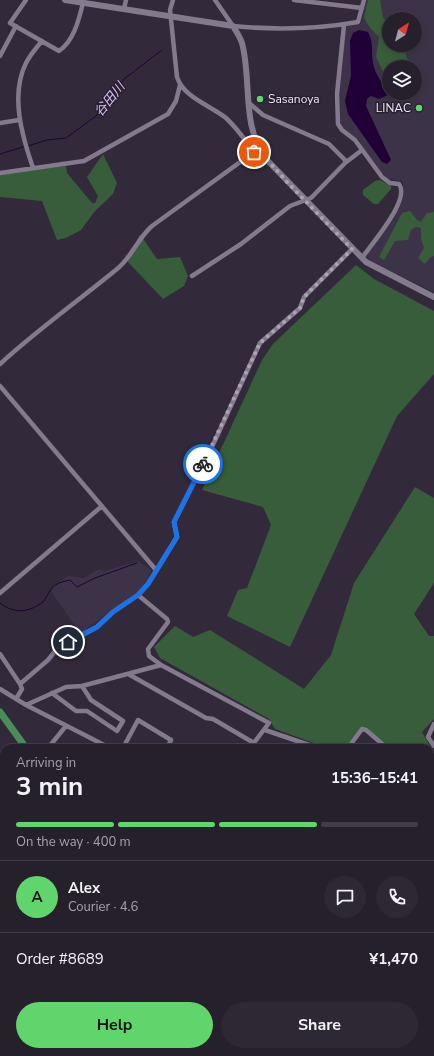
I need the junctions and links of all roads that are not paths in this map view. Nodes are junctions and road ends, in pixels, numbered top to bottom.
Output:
1 (26, 0) edge
2 (65, 0) edge
3 (126, 0) edge
4 (173, 0) edge
5 (215, 0) edge
6 (294, 0) edge
7 (364, 0) edge
8 (84, 3) junction
9 (362, 8) junction
10 (124, 9) junction
11 (171, 17) junction
12 (344, 25) junction
13 (16, 26) junction
14 (233, 26) junction
15 (42, 41) junction
16 (0, 56) edge
17 (180, 85) junction
18 (249, 103) junction
19 (19, 120) junction
20 (0, 123) edge
21 (256, 150) junction
22 (362, 150) junction
23 (345, 163) junction
24 (34, 168) junction
25 (0, 173) edge
26 (306, 201) junction
27 (352, 249) junction
28 (362, 258) junction
29 (192, 276) dead end
30 (434, 297) edge
31 (0, 364) edge
32 (0, 386) edge
33 (102, 506) junction
34 (156, 570) junction
35 (0, 593) edge
36 (138, 595) junction
37 (0, 654) edge
38 (161, 665) junction
39 (130, 675) junction
40 (20, 684) junction
41 (82, 686) junction
42 (0, 689) edge
43 (52, 693) junction
44 (16, 699) junction
45 (26, 705) junction
46 (0, 712) edge
47 (434, 724) edge
48 (66, 726) junction
49 (264, 730) junction
50 (254, 742) joint
51 (23, 744) edge
52 (51, 744) edge
53 (102, 744) edge
54 (125, 744) edge
55 (169, 744) edge
56 (306, 744) edge
57 (351, 744) edge
58 (382, 744) edge
59 (433, 744) edge

1 - 13 street
2 - 8 main road
3 - 10 street
4 - 11 street
5 - 14 street
6 - 9 street
7 - 9 street
8 - 10 main road
8 - 15 street
9 - 12 street
10 - 11 main road
11 - 14 main road
11 - 17 street
12 - 14 street
12 - 22 street
13 - 15 street
13 - 16 street
14 - 18 main road
15 - 19 street
17 - 21 street
17 - 24 street
18 - 21 main road
18 - 23 street
19 - 20 street
19 - 24 street
21 - 26 main road
21 - 31 street
22 - 23 street
22 - 28 street
23 - 26 street
24 - 25 street
26 - 27 main road
26 - 29 street
27 - 28 main road
27 - 34 street
28 - 30 main road
32 - 33 street
33 - 34 street
33 - 35 street
34 - 36 street
36 - 38 street
36 - 40 street
37 - 40 street
38 - 39 street
38 - 49 street
39 - 41 street
39 - 50 street
40 - 44 street
41 - 43 street
41 - 43 street
42 - 44 street
43 - 45 street
44 - 45 street
45 - 48 street
46 - 51 main road
47 - 59 street
48 - 52 street
48 - 53 street
49 - 50 street
49 - 56 street
54 - 55 street
57 - 58 street

